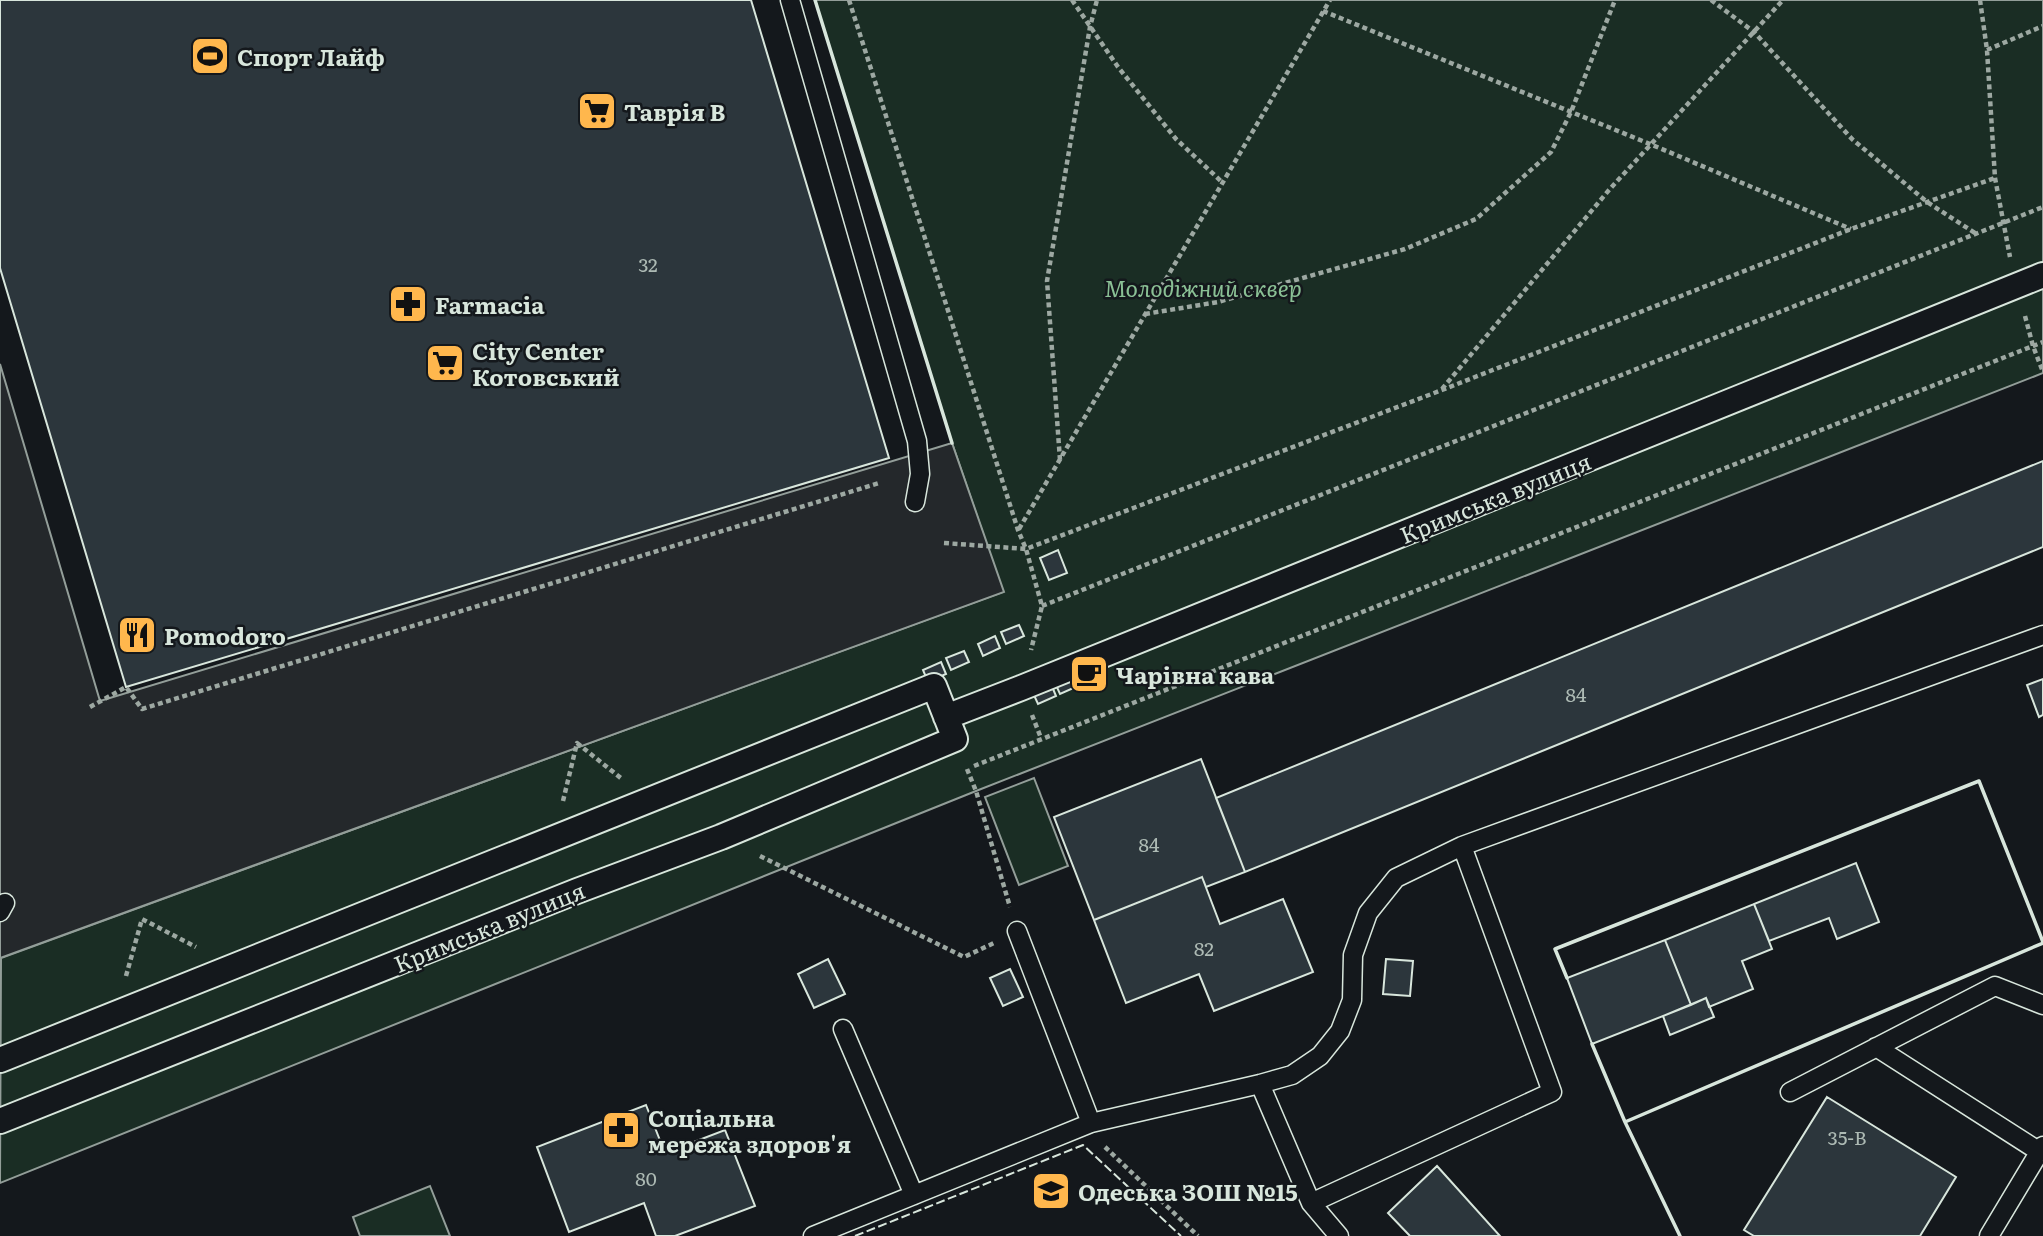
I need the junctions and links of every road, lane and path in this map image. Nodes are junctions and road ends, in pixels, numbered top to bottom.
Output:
1 (790, 0) edge
2 (849, 0) edge
3 (1072, 0) edge
4 (1097, 0) edge
5 (1330, 0) edge
6 (1615, 0) edge
7 (1711, 0) edge
8 (1783, 0) edge
9 (1979, 0) edge
10 (1323, 11) junction
11 (2043, 26) edge
12 (1090, 27) junction
13 (1754, 32) junction
14 (1987, 50) junction
15 (1571, 112) junction
16 (1650, 144) junction
17 (1995, 178) junction
18 (1223, 183) junction
19 (1927, 202) junction
20 (2043, 207) edge
21 (2002, 223) junction
22 (1851, 229) junction
23 (1976, 233) junction
24 (2043, 275) edge
25 (2017, 286) junction
26 (1144, 314) junction
27 (2043, 342) edge
28 (2033, 346) junction
29 (2043, 372) edge
30 (1441, 390) junction
31 (1060, 460) junction
32 (879, 483) dead end
33 (915, 502) dead end
34 (1018, 530) junction
35 (944, 543) dead end
36 (1026, 549) junction
37 (1042, 606) junction
38 (2043, 635) edge
39 (1021, 688) junction
40 (90, 707) dead end
41 (946, 717) junction
42 (967, 769) dead end
43 (976, 791) dead end
44 (649, 801) junction
45 (722, 837) junction
46 (554, 838) junction
47 (1462, 846) junction
48 (1017, 932) joint
49 (964, 957) dead end
50 (232, 967) junction
51 (2043, 1006) edge
52 (115, 1014) junction
53 (843, 1029) dead end
54 (1876, 1048) junction
55 (0, 1060) edge
56 (1260, 1084) junction
57 (1790, 1092) dead end
58 (0, 1121) edge
59 (1091, 1123) junction
60 (2041, 1149) edge
61 (914, 1195) junction
62 (1311, 1203) junction
63 (813, 1236) edge
64 (1198, 1236) edge
65 (1339, 1236) edge
66 (1989, 1236) edge

1 - 33 lane
2 - 34 path
3 - 12 path
4 - 12 path
5 - 10 path
6 - 15 path
7 - 13 path
8 - 13 path
9 - 14 path
10 - 15 path
10 - 18 path
11 - 14 path
12 - 18 path
12 - 31 path
13 - 16 path
13 - 19 path
14 - 17 path
15 - 16 path
15 - 26 path
16 - 22 path
16 - 30 path
17 - 19 path
17 - 21 path
18 - 26 path
19 - 22 path
19 - 23 path
20 - 21 path
21 - 23 path
21 - 25 path
22 - 30 path
23 - 37 path
24 - 25 street, Кримська вулиця
25 - 28 path
25 - 39 street, Кримська вулиця
26 - 31 path
27 - 28 path
28 - 29 path
28 - 42 path
30 - 36 path
31 - 34 path
32 - 40 path
34 - 36 path
35 - 36 path
36 - 37 path
37 - 39 path
38 - 47 lane
39 - 41 street, Кримська вулиця
41 - 44 street, Кримська вулиця
41 - 45 street, Кримська вулиця
43 - 48 path
44 - 46 street, Кримська вулиця
44 - 46 path
45 - 49 path
45 - 58 street, Кримська вулиця
46 - 50 street, Кримська вулиця
47 - 56 lane
47 - 62 lane
48 - 59 lane
50 - 52 street, Кримська вулиця
50 - 52 path
51 - 54 lane
52 - 55 street, Кримська вулиця
53 - 61 lane
54 - 57 lane
54 - 60 lane
56 - 59 lane
56 - 62 lane
59 - 61 lane
59 - 64 path
60 - 66 lane
61 - 63 lane
62 - 65 lane

